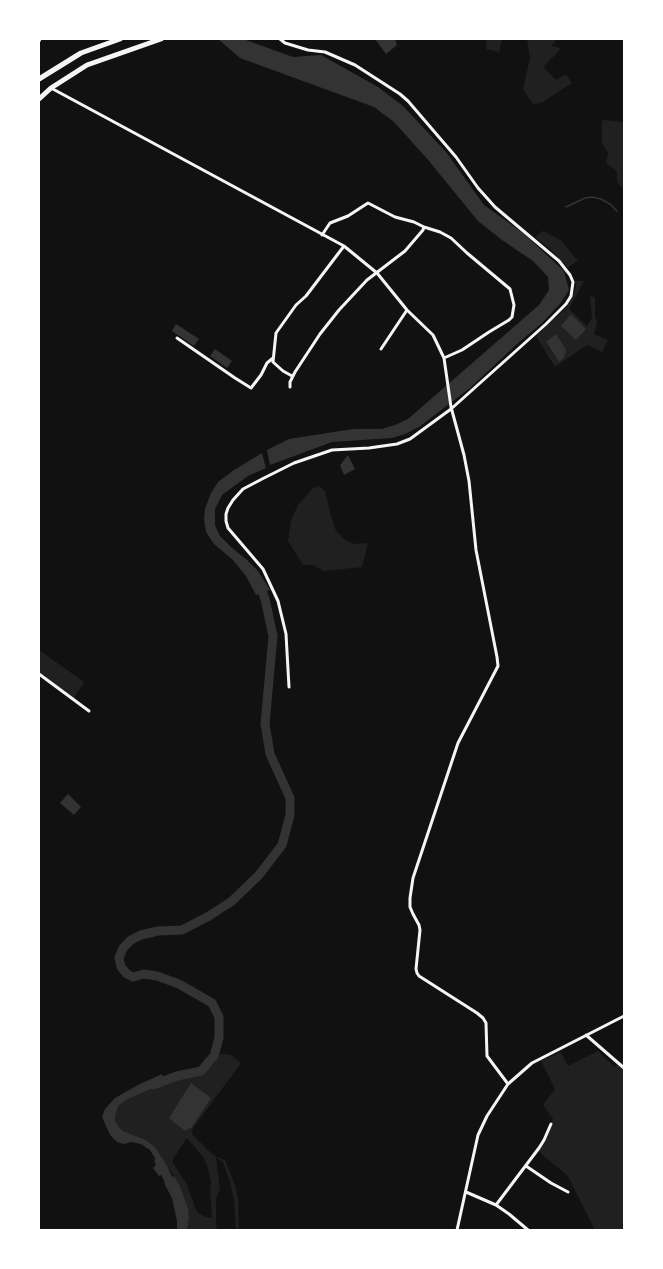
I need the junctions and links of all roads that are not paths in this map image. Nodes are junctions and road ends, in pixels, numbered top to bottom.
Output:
1 (120, 39) edge
2 (161, 39) edge
3 (280, 39) edge
4 (39, 79) edge
5 (51, 88) junction
6 (39, 99) edge
7 (424, 227) junction
8 (322, 235) junction
9 (344, 246) junction
10 (377, 273) junction
11 (407, 310) junction
12 (177, 338) dead end
13 (381, 349) dead end
14 (273, 358) junction
15 (444, 358) junction
16 (292, 376) junction
17 (290, 387) dead end
18 (451, 408) junction
19 (39, 674) edge
20 (289, 687) dead end
21 (89, 711) dead end
22 (624, 1016) edge
23 (586, 1035) junction
24 (624, 1068) edge
25 (508, 1084) junction
26 (551, 1124) dead end
27 (526, 1166) junction
28 (466, 1192) junction
29 (568, 1192) dead end
30 (496, 1205) junction
31 (457, 1230) edge
32 (528, 1230) edge

1 - 4 highway
2 - 5 highway
3 - 18 street
5 - 6 highway
5 - 8 street
7 - 8 street
7 - 10 street
7 - 15 street
8 - 9 street
9 - 10 street
9 - 14 street
10 - 11 street
10 - 16 street
11 - 13 street
11 - 15 street
12 - 14 street
14 - 16 street
15 - 18 street
16 - 17 street
18 - 20 street
18 - 25 street
19 - 21 street
22 - 23 street
23 - 24 street
23 - 25 street
25 - 28 street
26 - 27 street
27 - 29 street
27 - 30 street
28 - 30 street
28 - 31 street
30 - 32 street

